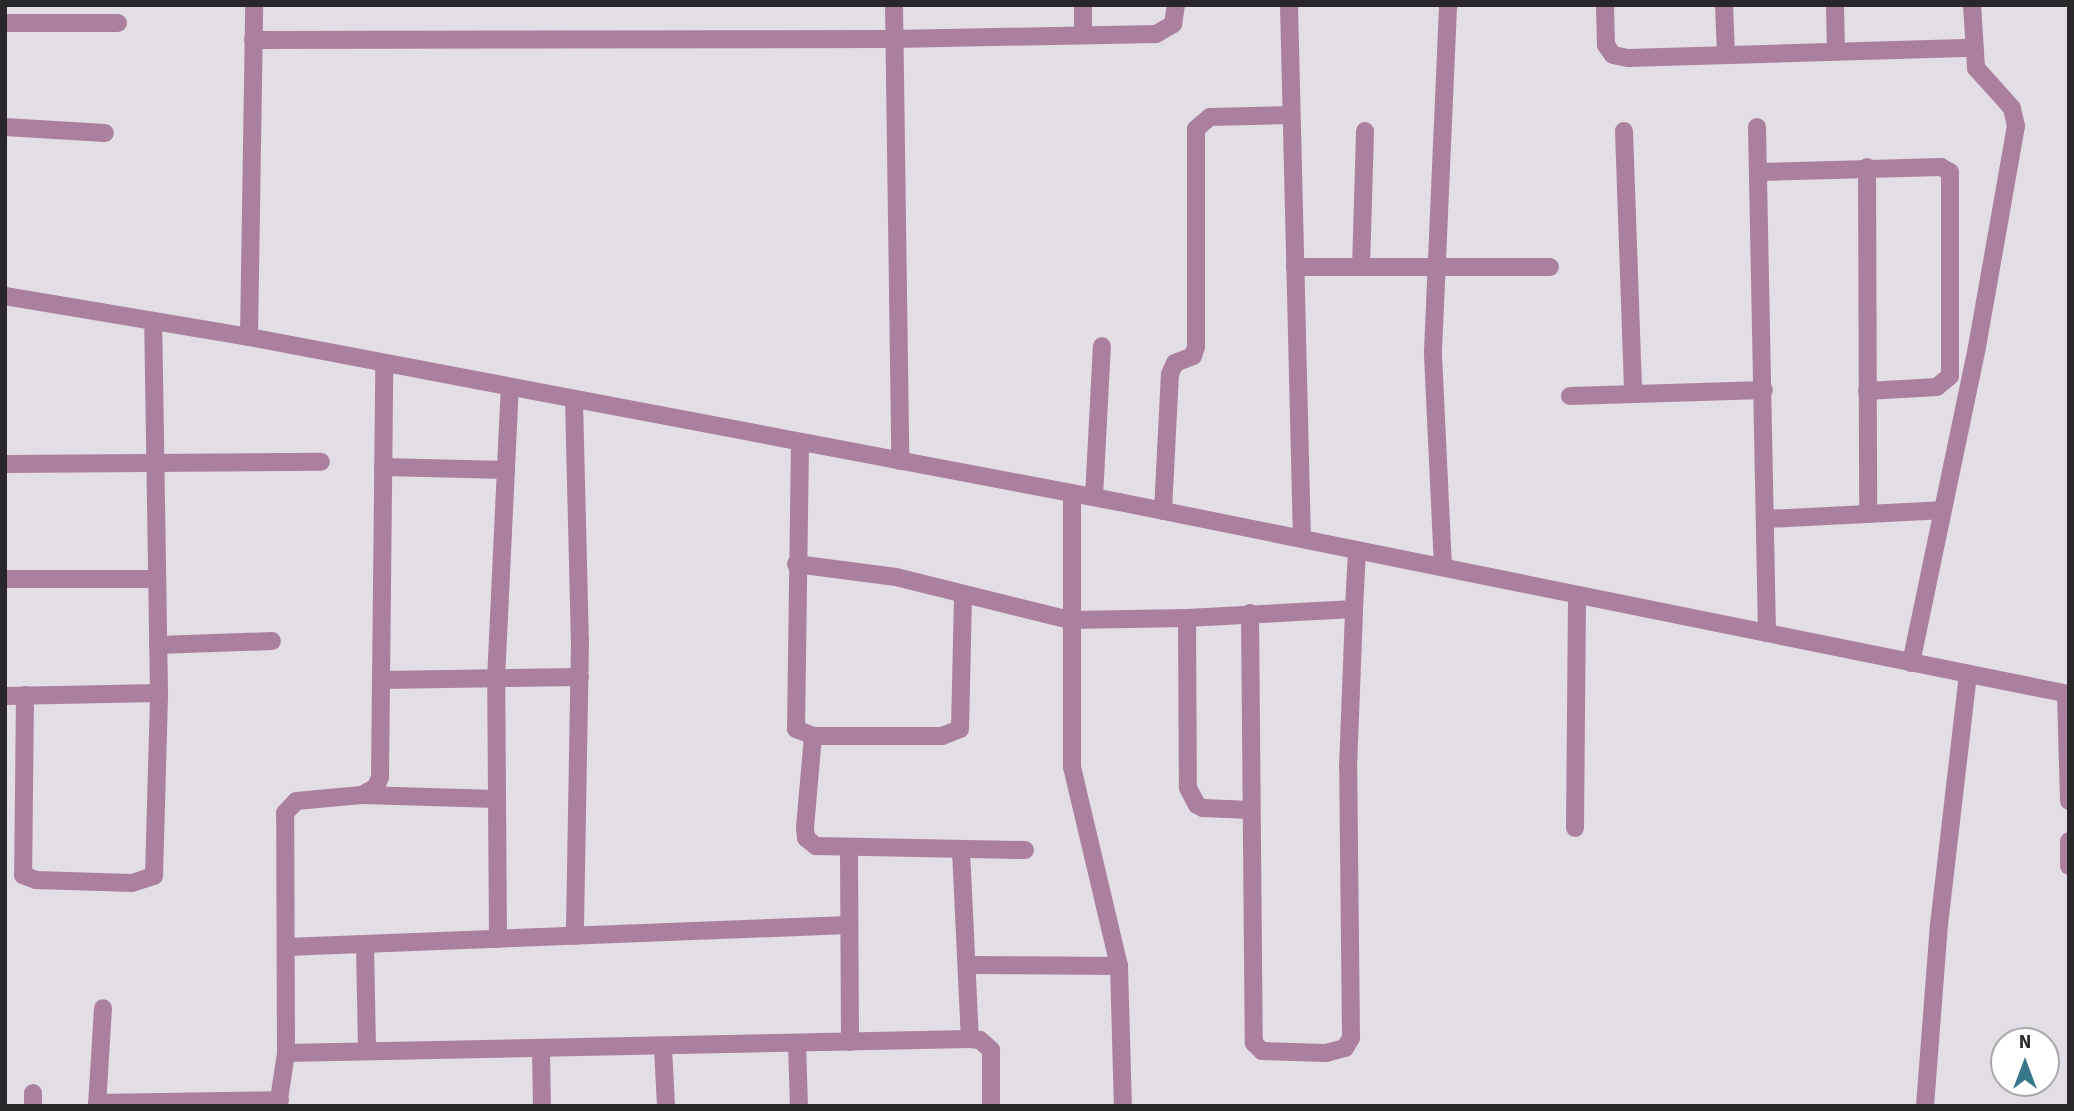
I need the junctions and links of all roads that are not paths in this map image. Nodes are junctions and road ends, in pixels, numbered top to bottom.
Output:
1 (254, 5) edge
2 (894, 5) edge
3 (1083, 5) edge
4 (1176, 5) edge
5 (1289, 5) edge
6 (1448, 5) edge
7 (1605, 5) edge
8 (1724, 5) edge
9 (1835, 5) edge
10 (1972, 5) edge
11 (5, 23) edge
12 (118, 23) dead end
13 (1083, 35) junction
14 (894, 39) junction
15 (253, 40) junction
16 (1972, 47) junction
17 (1836, 51) junction
18 (1726, 55) junction
19 (1291, 115) junction
20 (5, 127) edge
21 (1757, 127) dead end
22 (1365, 131) dead end
23 (1623, 131) dead end
24 (105, 133) dead end
25 (1867, 167) junction
26 (1758, 172) junction
27 (1296, 267) junction
28 (1361, 267) junction
29 (1550, 267) dead end
30 (1436, 268) junction
31 (5, 296) edge
32 (153, 323) junction
33 (249, 337) junction
34 (1102, 346) dead end
35 (384, 364) junction
36 (510, 388) junction
37 (1764, 390) junction
38 (1867, 391) junction
39 (1633, 394) junction
40 (1570, 396) dead end
41 (574, 400) junction
42 (800, 443) junction
43 (155, 461) junction
44 (900, 461) junction
45 (321, 462) dead end
46 (5, 464) edge
47 (383, 467) junction
48 (506, 470) junction
49 (1072, 494) junction
50 (1094, 497) junction
51 (1941, 510) junction
52 (1163, 511) junction
53 (1868, 514) junction
54 (1766, 519) junction
55 (1302, 539) junction
56 (1357, 550) junction
57 (796, 564) junction
58 (1443, 567) junction
59 (5, 579) edge
60 (156, 579) junction
61 (963, 594) junction
62 (1577, 595) junction
63 (1353, 608) junction
64 (1250, 613) junction
65 (1187, 618) junction
66 (1070, 620) junction
67 (1767, 633) junction
68 (272, 641) dead end
69 (158, 645) junction
70 (1911, 663) junction
71 (1968, 674) junction
72 (580, 677) junction
73 (383, 680) junction
74 (496, 680) junction
75 (159, 693) junction
76 (2067, 694) edge
77 (5, 695) edge
78 (25, 695) junction
79 (813, 736) junction
80 (362, 795) junction
81 (496, 799) junction
82 (2069, 801) edge
83 (1251, 810) junction
84 (1575, 828) dead end
85 (2069, 841) edge
86 (849, 850) junction
87 (961, 850) junction
88 (1026, 850) dead end
89 (2069, 866) edge
90 (849, 925) junction
91 (575, 936) junction
92 (498, 939) junction
93 (365, 944) junction
94 (286, 947) junction
95 (967, 965) junction
96 (1119, 966) junction
97 (103, 1007) dead end
98 (970, 1039) junction
99 (850, 1042) junction
100 (797, 1044) junction
101 (663, 1048) junction
102 (367, 1051) junction
103 (541, 1051) junction
104 (286, 1052) junction
105 (279, 1103) edge
106 (97, 1104) edge
107 (542, 1106) edge
108 (666, 1106) edge
109 (799, 1106) edge
110 (991, 1106) edge
111 (1123, 1106) edge
112 (1925, 1106) edge

1 - 15 street
2 - 14 street
3 - 13 street
4 - 13 street
5 - 19 street
6 - 30 street
7 - 18 street
8 - 18 street
9 - 17 street
10 - 16 street
11 - 12 street
13 - 14 street
14 - 15 street
14 - 44 street
15 - 33 street
16 - 17 street
16 - 51 street
17 - 18 street
19 - 27 street
19 - 52 street
20 - 24 street
21 - 26 street
22 - 28 street
23 - 39 street
25 - 26 street
25 - 38 street
25 - 38 street
26 - 37 street
27 - 28 street
27 - 55 street
28 - 30 street
29 - 30 street
30 - 58 street
31 - 32 street
32 - 33 street
32 - 43 street
33 - 35 street
34 - 50 street
35 - 36 street
35 - 47 street
36 - 41 street
36 - 48 street
37 - 39 street
37 - 54 street
38 - 53 street
39 - 40 street
41 - 42 street
41 - 72 street
42 - 44 street
42 - 57 street
43 - 45 street
43 - 46 street
43 - 60 street
44 - 49 street
47 - 48 street
47 - 73 street
48 - 74 street
49 - 50 street
49 - 66 street
50 - 52 street
51 - 53 street
51 - 70 street
52 - 55 street
53 - 54 street
54 - 67 street
55 - 56 street
56 - 58 street
56 - 63 street
57 - 61 street
57 - 79 street
58 - 62 street
59 - 60 street
60 - 69 street
61 - 66 street
61 - 79 street
62 - 67 street
62 - 84 street
63 - 64 street
63 - 83 street
64 - 65 street
64 - 83 street
65 - 66 street
65 - 83 street
66 - 96 street
67 - 70 street
68 - 69 street
69 - 75 street
70 - 71 street
71 - 76 street
71 - 112 street
72 - 74 street
72 - 91 street
73 - 74 street
73 - 80 street
74 - 81 street
75 - 78 street
75 - 78 street
76 - 82 street
77 - 78 street
79 - 86 street
80 - 81 street
80 - 94 street
81 - 92 street
85 - 89 street
86 - 87 street
86 - 90 street
87 - 88 street
87 - 95 street
90 - 91 street
90 - 99 street
91 - 92 street
92 - 93 street
93 - 94 street
93 - 102 street
94 - 104 street
95 - 96 street
95 - 98 street
96 - 111 street
97 - 106 street
98 - 99 street
98 - 110 street
99 - 100 street
100 - 101 street
100 - 109 street
101 - 103 street
101 - 108 street
102 - 103 street
102 - 104 street
103 - 107 street
104 - 105 street
105 - 106 street

